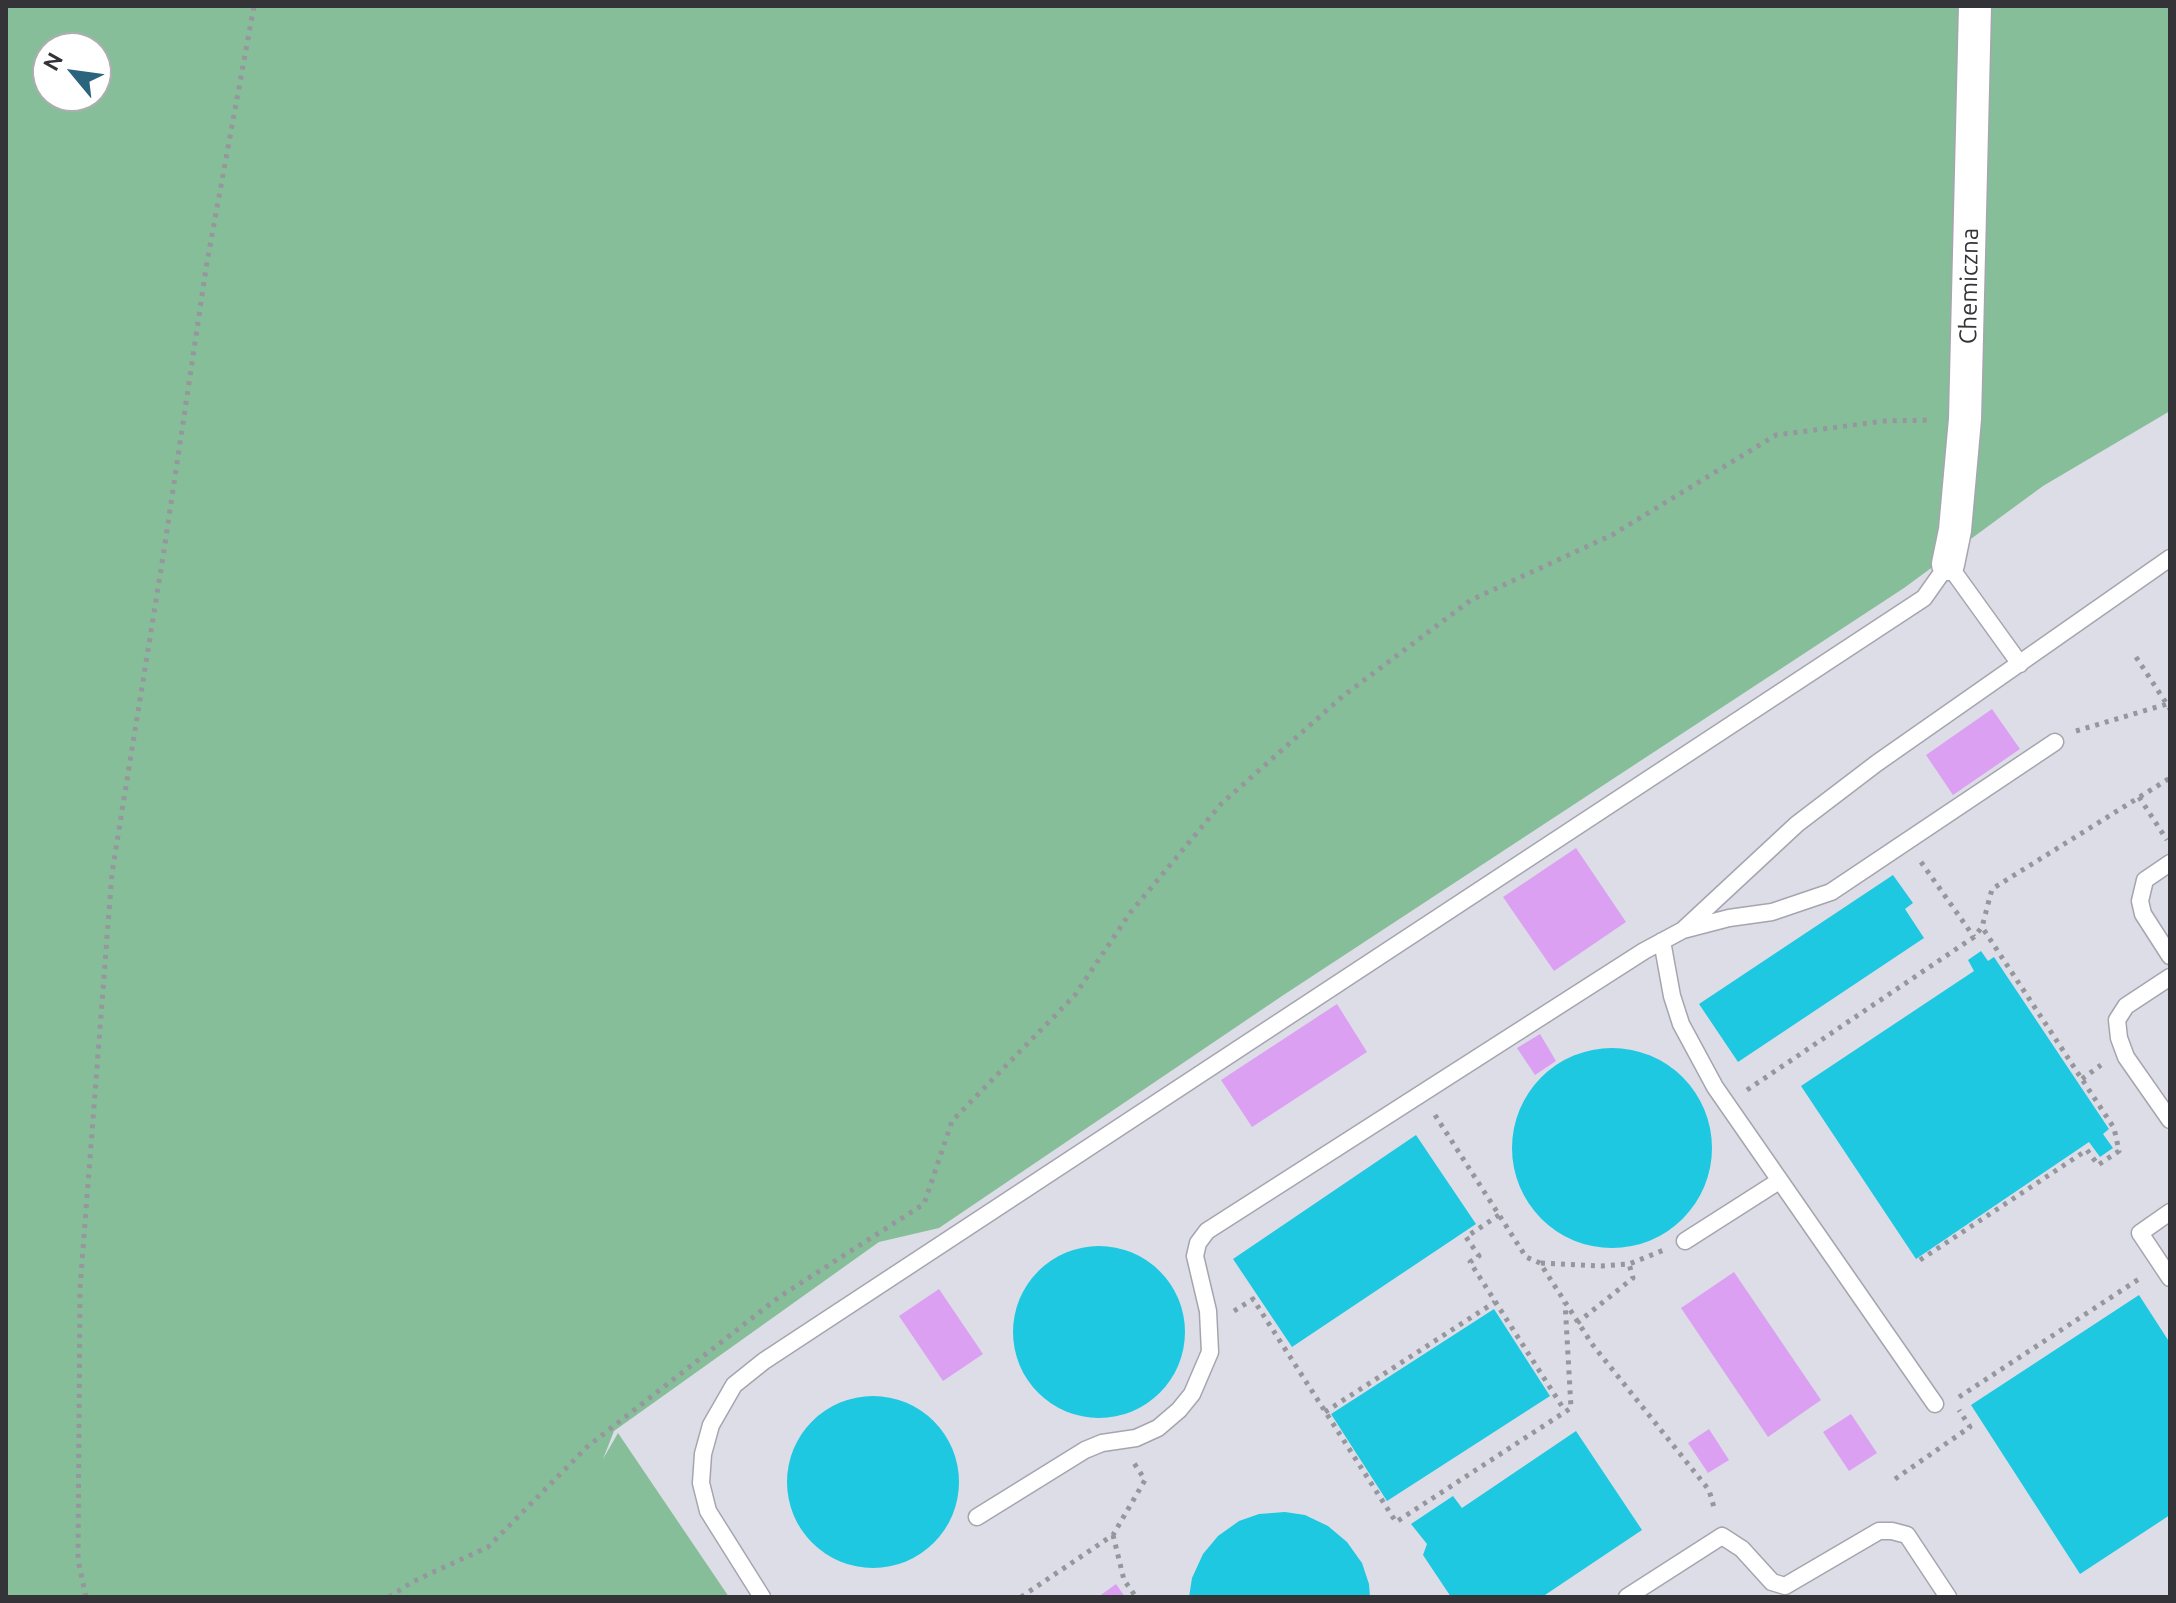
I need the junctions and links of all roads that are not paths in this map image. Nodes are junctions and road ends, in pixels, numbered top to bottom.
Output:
1 (1975, 6) edge
2 (2170, 558) edge
3 (1948, 564) junction
4 (2020, 664) junction
5 (2055, 742) road end
6 (2170, 863) edge
7 (1683, 930) junction
8 (1662, 941) junction
9 (2170, 956) edge
10 (2170, 977) edge
11 (2170, 1120) edge
12 (1779, 1181) junction
13 (2170, 1212) edge
14 (1685, 1241) road end
15 (2165, 1272) edge
16 (1935, 1404) dead end
17 (977, 1517) dead end
18 (1788, 1592) edge
19 (762, 1597) edge
20 (1627, 1597) edge
21 (1948, 1597) edge

1 - 3 street, Chemiczna
2 - 4 lane
3 - 4 lane
3 - 19 lane
4 - 7 lane
5 - 7 lane
6 - 9 lane
7 - 8 lane
8 - 12 lane
8 - 17 lane
10 - 11 lane
12 - 14 lane
12 - 16 lane
13 - 15 lane
18 - 20 lane
18 - 21 lane

